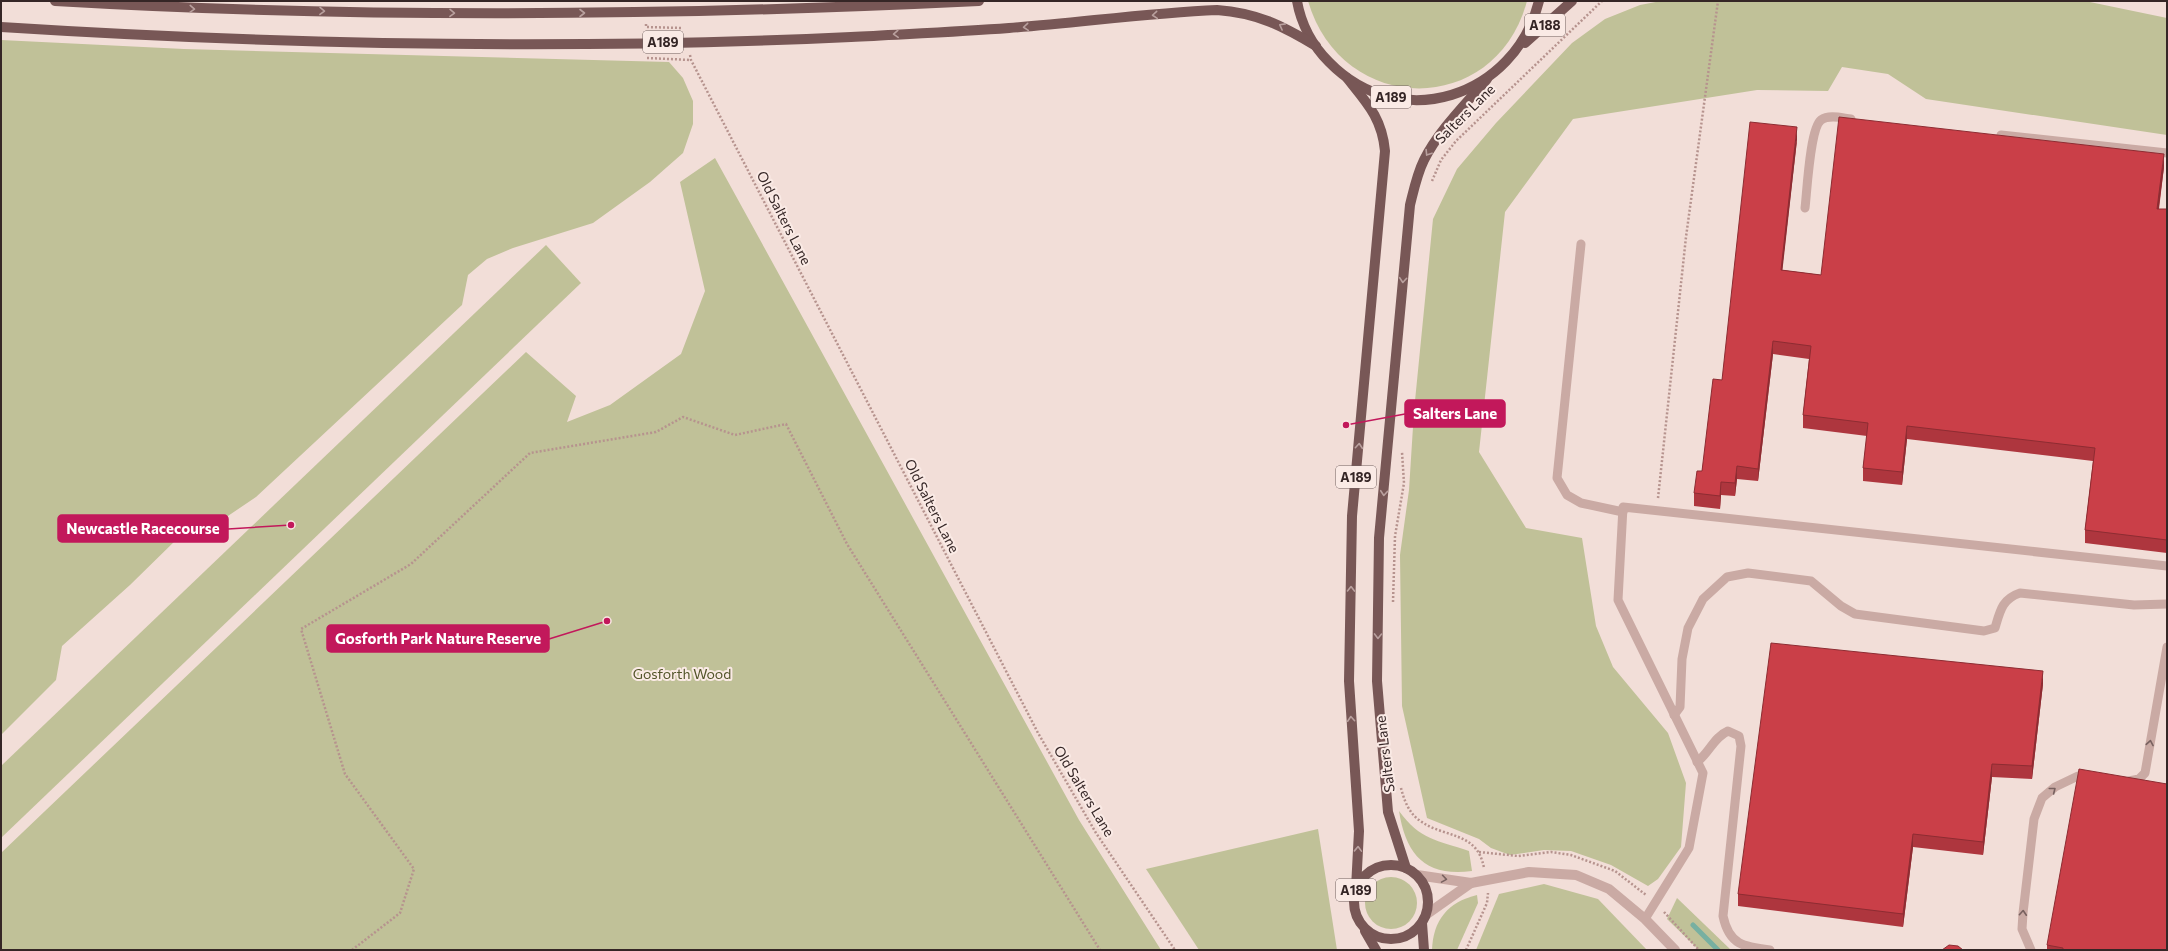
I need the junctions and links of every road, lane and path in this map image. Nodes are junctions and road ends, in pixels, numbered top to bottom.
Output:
1 (55, 1) edge
2 (979, 1) edge
3 (1297, 1) edge
4 (1539, 1) edge
5 (1572, 1) edge
6 (1602, 1) edge
7 (1718, 1) edge
8 (1, 27) edge
9 (1316, 46) junction
10 (1518, 50) junction
11 (691, 60) dead end
12 (1347, 78) junction
13 (1487, 79) junction
14 (1862, 120) edge
15 (1995, 135) edge
16 (2167, 153) edge
17 (1430, 185) dead end
18 (1805, 208) dead end
19 (1581, 244) dead end
20 (1402, 448) dead end
21 (1657, 510) junction
22 (1623, 512) junction
23 (2167, 566) edge
24 (1393, 604) dead end
25 (2167, 604) edge
26 (2167, 647) edge
27 (1674, 715) junction
28 (1697, 762) junction
29 (2099, 778) edge
30 (2121, 781) edge
31 (1400, 782) dead end
32 (1483, 862) dead end
33 (1406, 868) junction
34 (1417, 875) junction
35 (1471, 883) junction
36 (1356, 888) junction
37 (1488, 895) dead end
38 (1424, 918) junction
39 (1645, 919) junction
40 (1364, 928) junction
41 (352, 950) edge
42 (1100, 950) edge
43 (1175, 950) edge
44 (1376, 950) edge
45 (1424, 950) edge
46 (1466, 950) edge
47 (1675, 950) edge
48 (1770, 950) edge
49 (2031, 950) edge

1 -> 2 main road, A189
3 - 9 main road, A189
4 - 10 main road, A189
5 - 10 main road, A188
6 - 17 path, Salters Lane
7 - 21 path
9 -> 8 main road, A189
9 - 12 main road, A189
10 - 13 main road, A189
11 - 43 path, Old Salters Lane
12 - 13 main road, A189
36 -> 12 main road, Salters Lane / A189
13 -> 33 main road, Salters Lane / A189
14 - 18 lane
15 - 16 lane
19 - 22 lane
20 - 24 path
21 - 22 lane
21 - 23 lane
22 - 27 lane
25 - 27 lane
30 -> 26 lane
27 - 28 lane
28 - 39 lane
28 - 48 lane
49 -> 29 lane
31 - 32 path, Salters Lane
33 - 34 main road, A189
33 - 36 main road, A189
34 -> 35 street
34 - 38 main road, A189
35 - 38 street
35 - 39 street
36 - 40 main road, A189
37 - 46 path
38 - 40 main road
38 - 45 main road, A189
39 - 47 street
40 - 44 main road, A189
41 - 42 path

